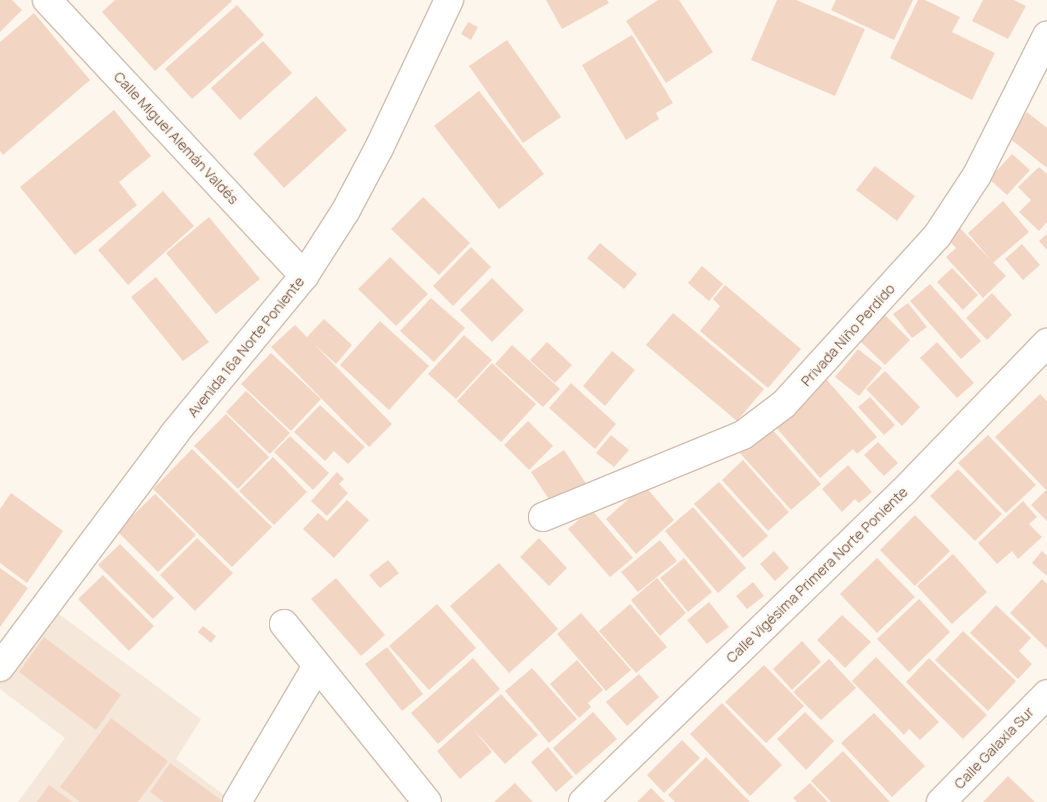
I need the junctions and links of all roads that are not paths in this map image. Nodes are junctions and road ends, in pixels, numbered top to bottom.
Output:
1 (47, 0) edge
2 (449, 0) edge
3 (1047, 36) edge
4 (304, 276) junction
5 (1047, 343) edge
6 (543, 517) dead end
7 (284, 624) dead end
8 (317, 666) junction
9 (0, 667) edge
10 (1047, 694) edge
11 (237, 802) edge
12 (427, 802) edge
13 (583, 802) edge
14 (941, 802) edge

1 - 4 street, Calle Miguel Alemán Valdés
2 - 4 street, Avenida 16a Norte Poniente
3 - 6 street, Privada Niño Perdido
4 - 9 street, Avenida 16a Norte Poniente
5 - 13 street, Calle Vigésima Primera Norte Poniente
7 - 8 street
8 - 11 street
8 - 12 street
10 - 14 street, Calle Galaxia Sur

